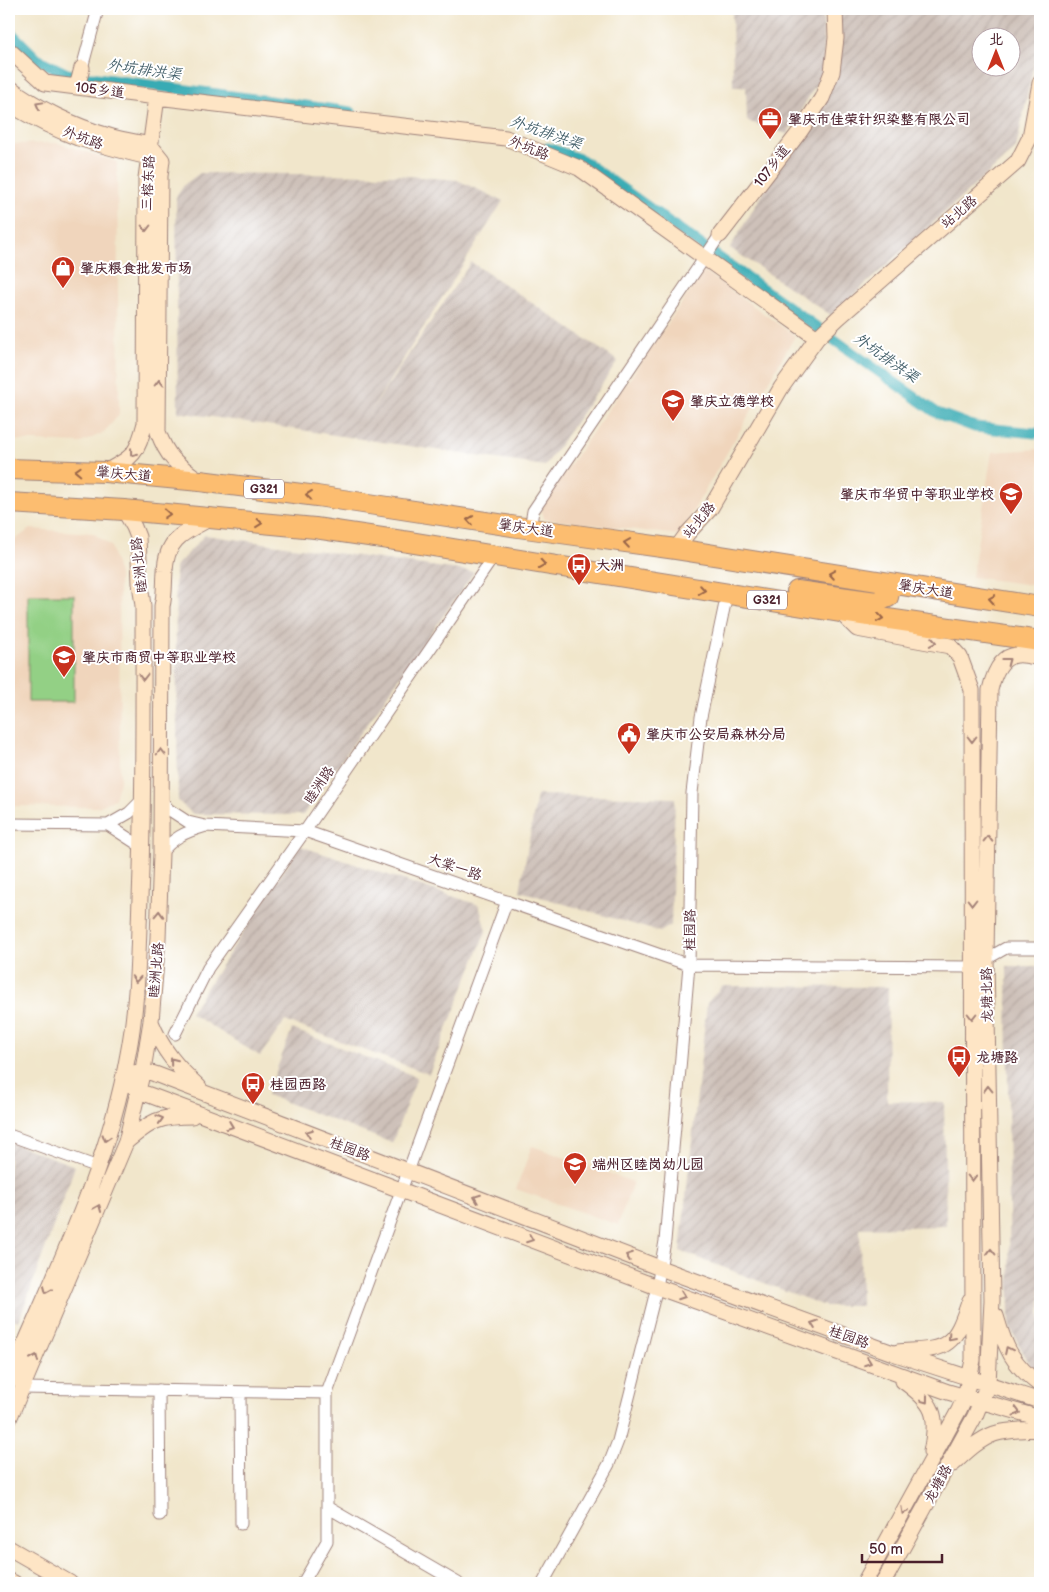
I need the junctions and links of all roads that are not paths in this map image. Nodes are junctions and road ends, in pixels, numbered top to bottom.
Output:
1 (98, 9) edge
2 (836, 9) edge
3 (9, 50) edge
4 (82, 68) joint
5 (1040, 83) edge
6 (9, 87) edge
7 (77, 87) junction
8 (157, 97) junction
9 (9, 104) edge
10 (153, 154) junction
11 (720, 235) joint
12 (704, 257) junction
13 (817, 338) junction
14 (9, 469) edge
15 (105, 472) junction
16 (200, 481) junction
17 (9, 503) edge
18 (124, 510) junction
19 (211, 518) junction
20 (530, 529) junction
21 (676, 549) junction
22 (494, 556) junction
23 (891, 584) junction
24 (727, 594) junction
25 (766, 600) junction
26 (143, 606) junction
27 (162, 606) junction
28 (1040, 607) edge
29 (840, 612) junction
30 (1040, 641) edge
31 (1040, 658) edge
32 (161, 799) junction
33 (142, 800) junction
34 (9, 824) edge
35 (108, 825) junction
36 (205, 826) junction
37 (305, 831) junction
38 (142, 847) junction
39 (161, 853) junction
40 (507, 901) junction
41 (1040, 948) edge
42 (986, 958) junction
43 (689, 965) junction
44 (972, 967) junction
45 (151, 1021) junction
46 (175, 1034) dead end
47 (143, 1070) junction
48 (124, 1077) junction
49 (138, 1091) junction
50 (206, 1093) junction
51 (201, 1116) junction
52 (9, 1135) edge
53 (126, 1142) junction
54 (98, 1166) junction
55 (408, 1171) junction
56 (401, 1190) junction
57 (660, 1268) junction
58 (657, 1287) junction
59 (973, 1294) junction
60 (992, 1300) junction
61 (893, 1352) junction
62 (888, 1370) junction
63 (970, 1378) junction
64 (15, 1384) edge
65 (988, 1384) junction
66 (1040, 1385) edge
67 (159, 1390) junction
68 (240, 1392) junction
69 (327, 1393) junction
70 (964, 1397) junction
71 (1040, 1401) edge
72 (982, 1402) junction
73 (1040, 1418) edge
74 (9, 1419) edge
75 (1040, 1429) edge
76 (927, 1468) junction
77 (944, 1472) junction
78 (327, 1507) junction
79 (160, 1515) dead end
80 (241, 1524) dead end
81 (9, 1536) edge
82 (14, 1552) edge
83 (9, 1580) edge
84 (14, 1583) edge
85 (70, 1583) edge
86 (303, 1583) edge
87 (458, 1583) edge
88 (543, 1583) edge
89 (864, 1583) edge
90 (883, 1583) edge

1 - 4 street
2 - 11 street, 107乡道
3 - 7 street, 105乡道
4 - 7 street
5 - 13 street, 站北路
10 -> 6 street, 外坑路
7 - 8 street, 105乡道
8 - 10 street
8 - 12 street, 外坑路
9 - 10 street, 外坑路
10 -> 15 street, 三榕东路
16 -> 10 street, 三榕东路
11 - 12 street
12 - 13 street, 外坑路
12 - 20 street
13 - 21 street, 站北路
15 -> 14 highway, 肇庆大道 / G321
15 - 16 highway, 肇庆大道 / G321
20 -> 16 highway, 肇庆大道 / G321
17 - 18 highway, G321
18 -> 19 highway, G321
18 - 26 street, 睦洲北路
19 -> 22 highway, G321
19 - 27 street, 睦洲北路
21 -> 20 highway, 肇庆大道 / G321
23 -> 21 highway, 肇庆大道 / G321
22 -> 24 highway, G321
22 - 37 street, 睦洲路
23 - 25 highway
28 -> 23 highway, 肇庆大道 / G321
24 - 25 highway, G321
24 - 43 street, 桂园路
25 - 29 highway, G321
26 - 27 street
26 -> 33 street, 睦洲北路
32 -> 27 street, 睦洲北路
29 -> 30 highway, G321
29 -> 44 street, 龙塘北路
42 -> 31 street, 龙塘北路
32 - 36 street
32 - 39 street, 睦洲北路
33 - 35 street
33 - 38 street, 睦洲北路
34 - 35 street
35 - 38 street
36 - 37 street, 大棠一路
36 - 39 street
37 - 40 street, 大棠一路
37 - 46 street, 睦洲路
38 -> 48 street, 睦洲北路
45 -> 39 street, 睦洲北路
40 - 43 street, 大棠一路
40 - 55 street
41 - 42 street
42 - 44 street
60 -> 42 street, 龙塘北路
43 - 44 street, 大棠一路
43 - 57 street, 桂园路
44 -> 59 street, 龙塘北路
45 - 47 street, 睦洲北路
50 -> 45 street
47 - 48 street
47 - 49 street, 睦洲北路
47 - 50 street, 桂园路
48 - 49 street
48 -> 54 street, 睦洲北路
49 - 51 street
49 - 53 street, 睦洲北路
55 -> 50 street, 桂园路
53 -> 51 street
51 -> 56 street
52 - 54 street
64 -> 53 street, 睦洲北路
54 -> 64 street, 睦洲北路
55 - 56 street
57 -> 55 street, 桂园路
56 -> 58 street
56 - 69 street
57 - 58 street, 桂园路
61 -> 57 street, 桂园路
58 -> 62 street
58 - 88 street, 桂园路
59 -> 61 street
59 - 63 street, 龙塘北路
60 - 65 street, 龙塘路
66 -> 60 street
61 - 63 street, 桂园路
62 - 70 street
62 -> 76 street
63 - 65 street, 桂园路
63 - 70 street, 龙塘北路
64 - 67 street
64 - 74 street, 睦洲北路
65 - 71 street, 桂园路
65 - 72 street, 龙塘路
67 - 68 street
67 - 79 street
68 - 69 street
68 - 80 street
69 - 78 street
70 - 72 street
70 - 76 street, 龙塘北路
72 -> 73 street
72 - 77 street, 龙塘路
75 - 77 street
76 -> 89 street
77 - 90 street, 龙塘路
78 - 86 street
78 - 87 street
81 - 82 street
82 - 85 street
83 - 84 street

